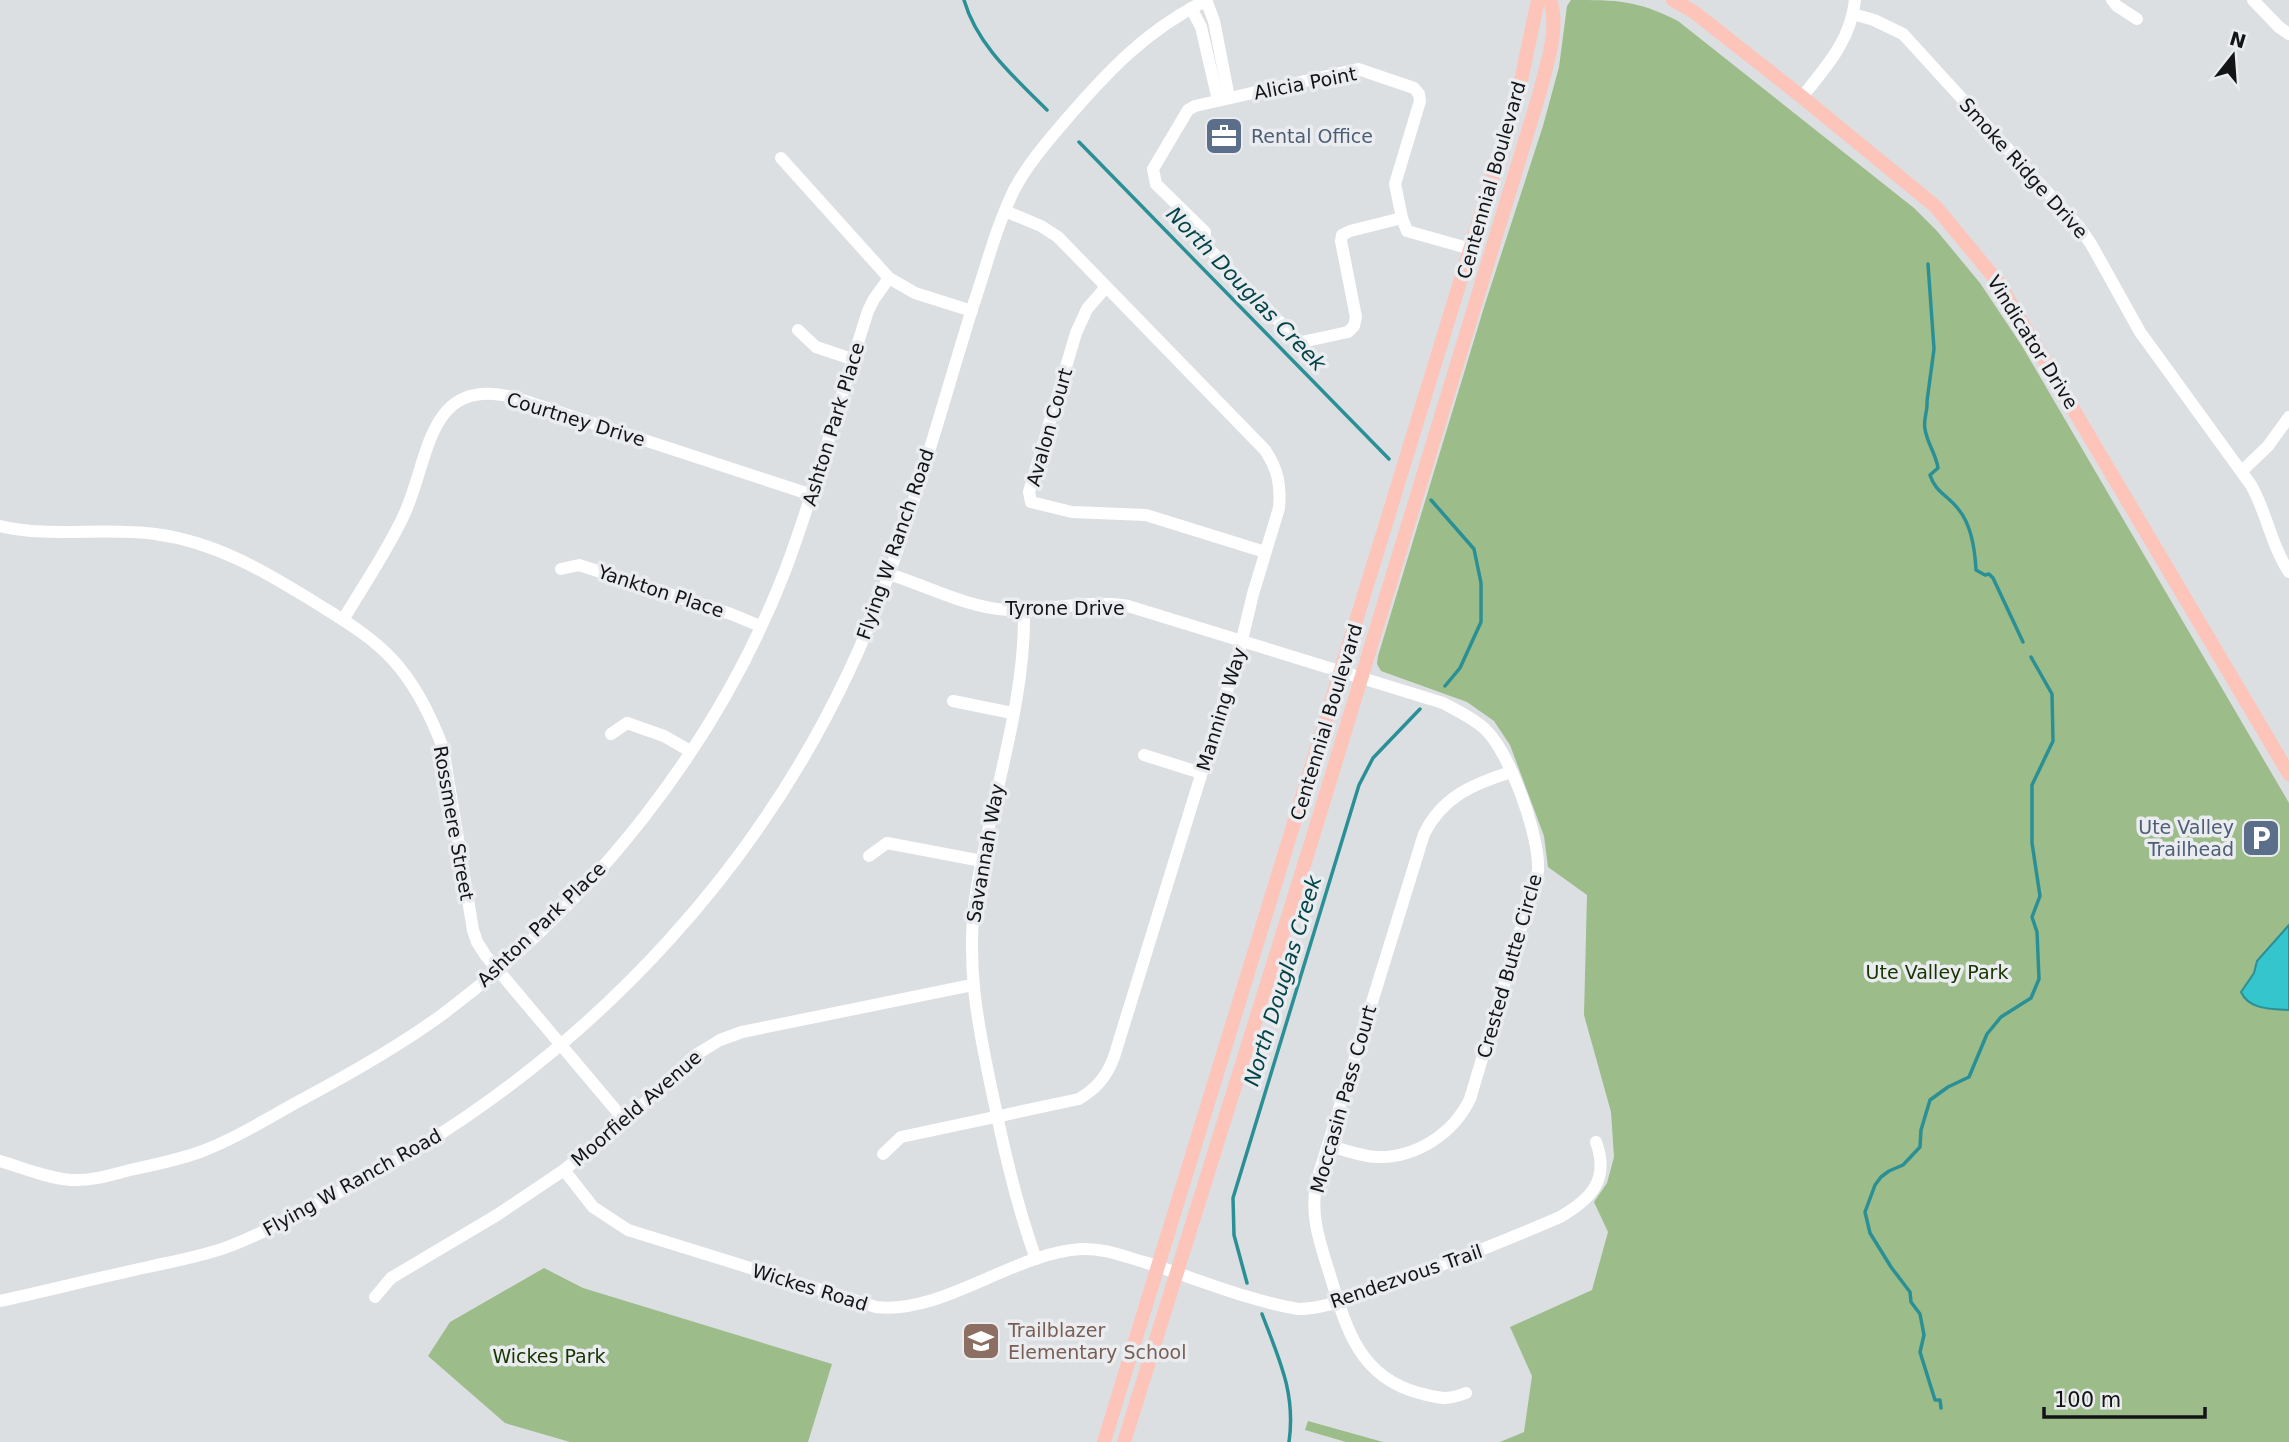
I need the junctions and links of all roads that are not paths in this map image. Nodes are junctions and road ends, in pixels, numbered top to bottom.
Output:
1 (1206, 0) edge
2 (1538, 0) edge
3 (1550, 0) edge
4 (1673, 0) edge
5 (1855, 0) edge
6 (2112, 0) edge
7 (2253, 0) edge
8 (1191, 8) junction
9 (1853, 14) junction
10 (2137, 19) dead end
11 (2289, 34) edge
12 (1802, 97) junction
13 (1224, 99) junction
14 (781, 158) dead end
15 (1005, 211) junction
16 (1402, 218) junction
17 (1471, 249) junction
18 (889, 278) junction
19 (1106, 287) junction
20 (972, 311) junction
21 (798, 330) dead end
22 (852, 359) junction
23 (2289, 417) edge
24 (2242, 471) junction
25 (811, 495) junction
26 (0, 526) edge
27 (1265, 552) junction
28 (561, 569) dead end
29 (2289, 572) edge
30 (889, 574) junction
31 (1024, 610) junction
32 (343, 620) junction
33 (760, 626) junction
34 (1242, 641) junction
35 (1341, 671) junction
36 (1362, 677) junction
37 (953, 701) dead end
38 (1012, 713) junction
39 (611, 734) dead end
40 (690, 751) junction
41 (1144, 755) dead end
42 (1511, 772) junction
43 (1201, 773) junction
44 (2289, 774) edge
45 (869, 856) dead end
46 (982, 860) junction
47 (498, 970) junction
48 (972, 985) junction
49 (562, 1046) junction
50 (997, 1118) junction
51 (625, 1121) junction
52 (1596, 1142) dead end
53 (1328, 1145) junction
54 (883, 1154) dead end
55 (0, 1161) edge
56 (564, 1170) junction
57 (1036, 1259) junction
58 (1159, 1267) junction
59 (1178, 1273) junction
60 (375, 1297) dead end
61 (0, 1301) edge
62 (1338, 1301) junction
63 (1465, 1393) dead end
64 (1104, 1442) edge
65 (1124, 1442) edge

1 - 8 street, Flying W Ranch Road
1 - 13 street
2 - 17 main road, Centennial Boulevard
3 - 36 main road, Centennial Boulevard
4 - 12 main road, Vindicator Drive
5 - 9 street
6 - 10 street
7 - 11 street
8 - 13 street
8 - 15 street, Flying W Ranch Road
9 - 12 street
9 - 24 street, Smoke Ridge Drive
12 - 44 main road, Vindicator Drive
13 - 16 street, Alicia Point
13 - 16 street, Alicia Point
14 - 18 street
15 - 19 street, Manning Way
15 - 20 street, Flying W Ranch Road
16 - 17 street
17 - 35 main road, Centennial Boulevard
18 - 20 street
18 - 22 street, Ashton Park Place
19 - 27 street, Manning Way
19 - 27 street, Avalon Court
20 - 30 street, Flying W Ranch Road
21 - 22 street
22 - 25 street, Ashton Park Place
23 - 24 street
24 - 29 street, Smoke Ridge Drive
25 - 32 street, Courtney Drive
25 - 33 street, Ashton Park Place
26 - 32 street, Rossmere Street
27 - 34 street, Manning Way
28 - 33 street, Yankton Place
30 - 31 street, Tyrone Drive
30 - 49 street, Flying W Ranch Road
31 - 34 street, Tyrone Drive
31 - 38 street, Savannah Way
32 - 47 street, Rossmere Street
33 - 40 street, Ashton Park Place
34 - 35 street, Tyrone Drive
34 - 43 street, Manning Way
35 - 36 street, Tyrone Drive
35 - 58 main road, Centennial Boulevard
36 - 42 street, Crested Butte Circle
36 - 59 main road, Centennial Boulevard
37 - 38 street
38 - 46 street, Savannah Way
39 - 40 street
40 - 47 street, Ashton Park Place
41 - 43 street
42 - 53 street, Moccasin Pass Court
42 - 53 street, Crested Butte Circle
43 - 50 street, Manning Way
45 - 46 street
46 - 48 street, Savannah Way
47 - 49 street, Rossmere Street
47 - 55 street, Ashton Park Place
48 - 50 street, Savannah Way
48 - 51 street, Moorfield Avenue
49 - 51 street, Rossmere Street
49 - 61 street, Flying W Ranch Road
50 - 54 street, Manning Way
50 - 57 street, Savannah Way
51 - 56 street, Moorfield Avenue
52 - 62 street, Rendezvous Trail
53 - 62 street, Moccasin Pass Court
56 - 57 street, Wickes Road
56 - 60 street, Moorfield Avenue
57 - 58 street, Wickes Road
58 - 59 street, Rendezvous Trail
58 - 64 main road, Centennial Boulevard
59 - 62 street, Rendezvous Trail
59 - 65 main road, Centennial Boulevard
62 - 63 street, Moccasin Pass Court

